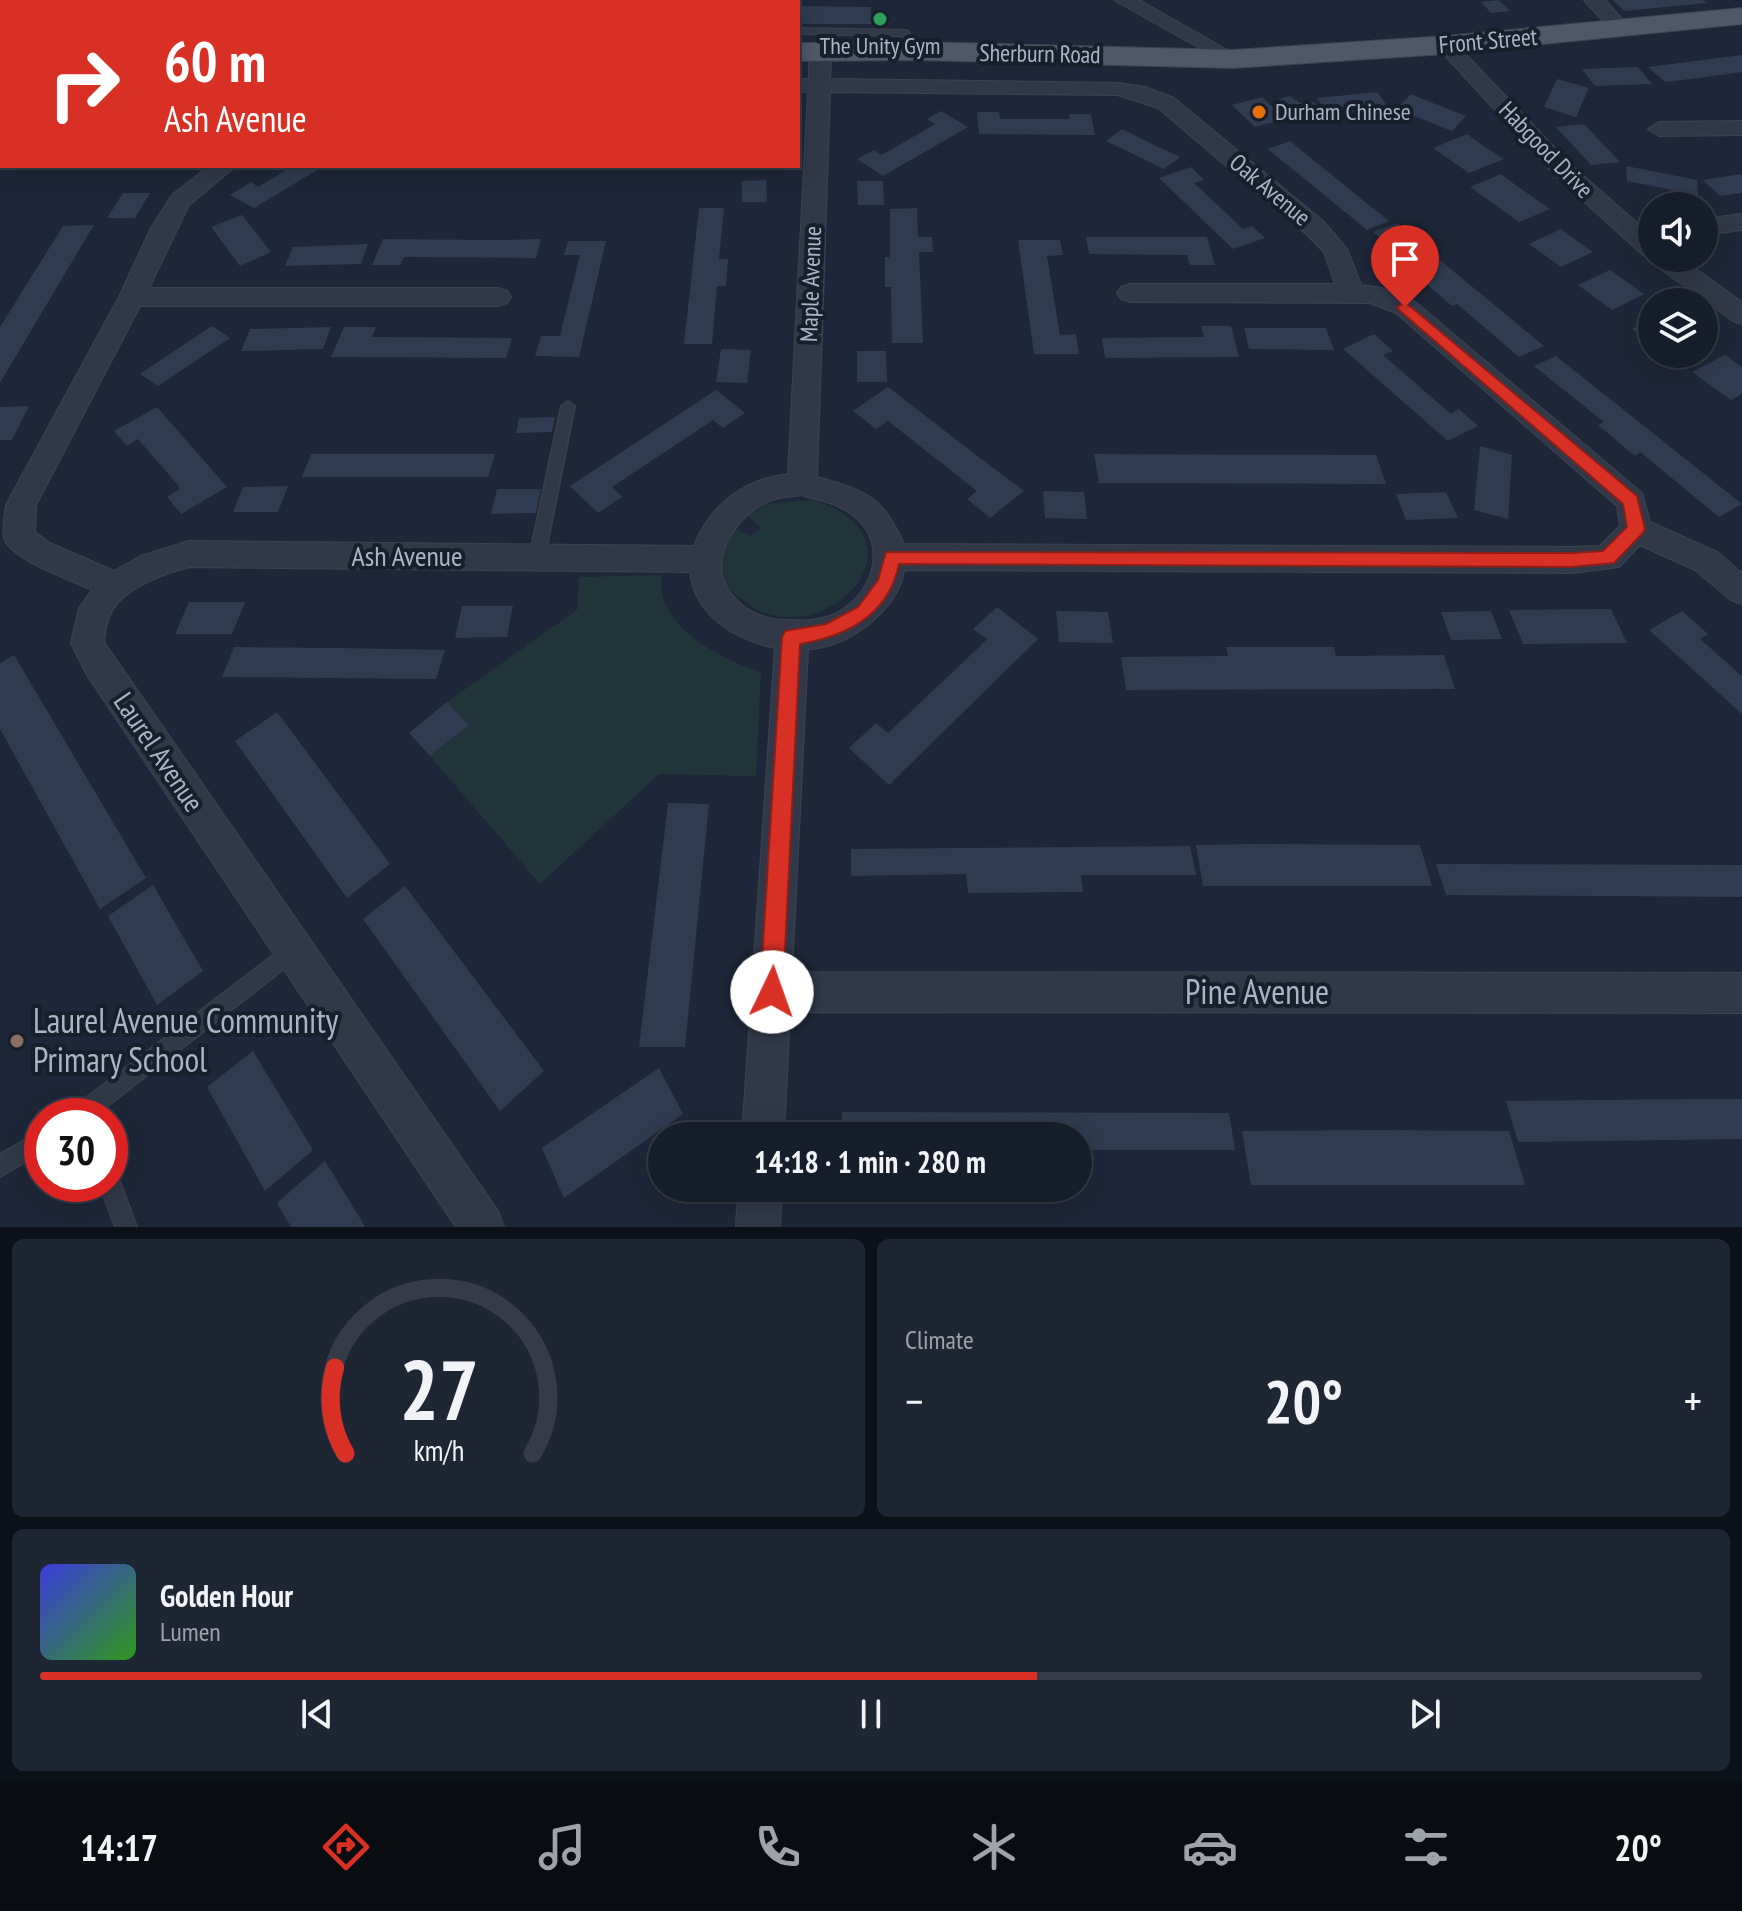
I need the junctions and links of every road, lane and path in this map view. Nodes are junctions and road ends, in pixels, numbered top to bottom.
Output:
1 (1124, 0) edge
2 (1594, 0) edge
3 (1742, 16) edge
4 (1620, 28) junction
5 (800, 31) edge
6 (1446, 45) junction
7 (918, 51) junction
8 (809, 52) edge
9 (1233, 59) junction
10 (809, 85) edge
11 (1659, 129) dead end
12 (1740, 130) edge
13 (221, 168) edge
14 (1742, 222) edge
15 (1718, 225) edge
16 (1638, 233) edge
17 (1682, 272) edge
18 (1130, 293) dead end
19 (1351, 293) junction
20 (132, 297) junction
21 (498, 297) dead end
22 (1742, 315) edge
23 (568, 406) dead end
24 (802, 484) junction
25 (1636, 529) junction
26 (537, 557) junction
27 (892, 557) junction
28 (705, 559) junction
29 (116, 586) junction
30 (1742, 591) edge
31 (792, 637) junction
32 (294, 949) junction
33 (772, 992) junction
34 (1742, 993) edge
35 (103, 1098) edge
36 (764, 1122) edge
37 (24, 1152) edge
38 (0, 1166) edge
39 (117, 1202) edge
40 (759, 1202) edge
41 (126, 1227) edge
42 (482, 1227) edge
43 (758, 1227) edge

1 - 9 street
2 - 4 street
3 - 4 main road, Front Street
4 - 6 main road, Front Street
5 - 7 lane
6 - 9 main road, Front Street
6 - 16 street, Habgood Drive
7 - 8 main road, Sherburn Road
7 - 9 main road, Sherburn Road
8 - 10 street, Maple Avenue
10 - 19 street, Oak Avenue
10 - 24 street, Maple Avenue
11 - 12 street
13 - 20 street
14 - 15 street
17 - 22 street
18 - 19 street
19 - 25 street
20 - 21 street
20 - 29 street
23 - 26 lane
24 - 27 street
24 - 28 street
25 - 27 street
25 - 30 street
26 - 28 street, Ash Avenue
26 - 29 street, Ash Avenue
27 - 31 street
28 - 31 street
29 - 32 street, Laurel Avenue
31 - 33 street
32 - 35 lane
32 - 42 street, Laurel Avenue
33 - 34 street, Pine Avenue
33 - 36 street
37 - 38 lane
39 - 41 lane
40 - 43 street

